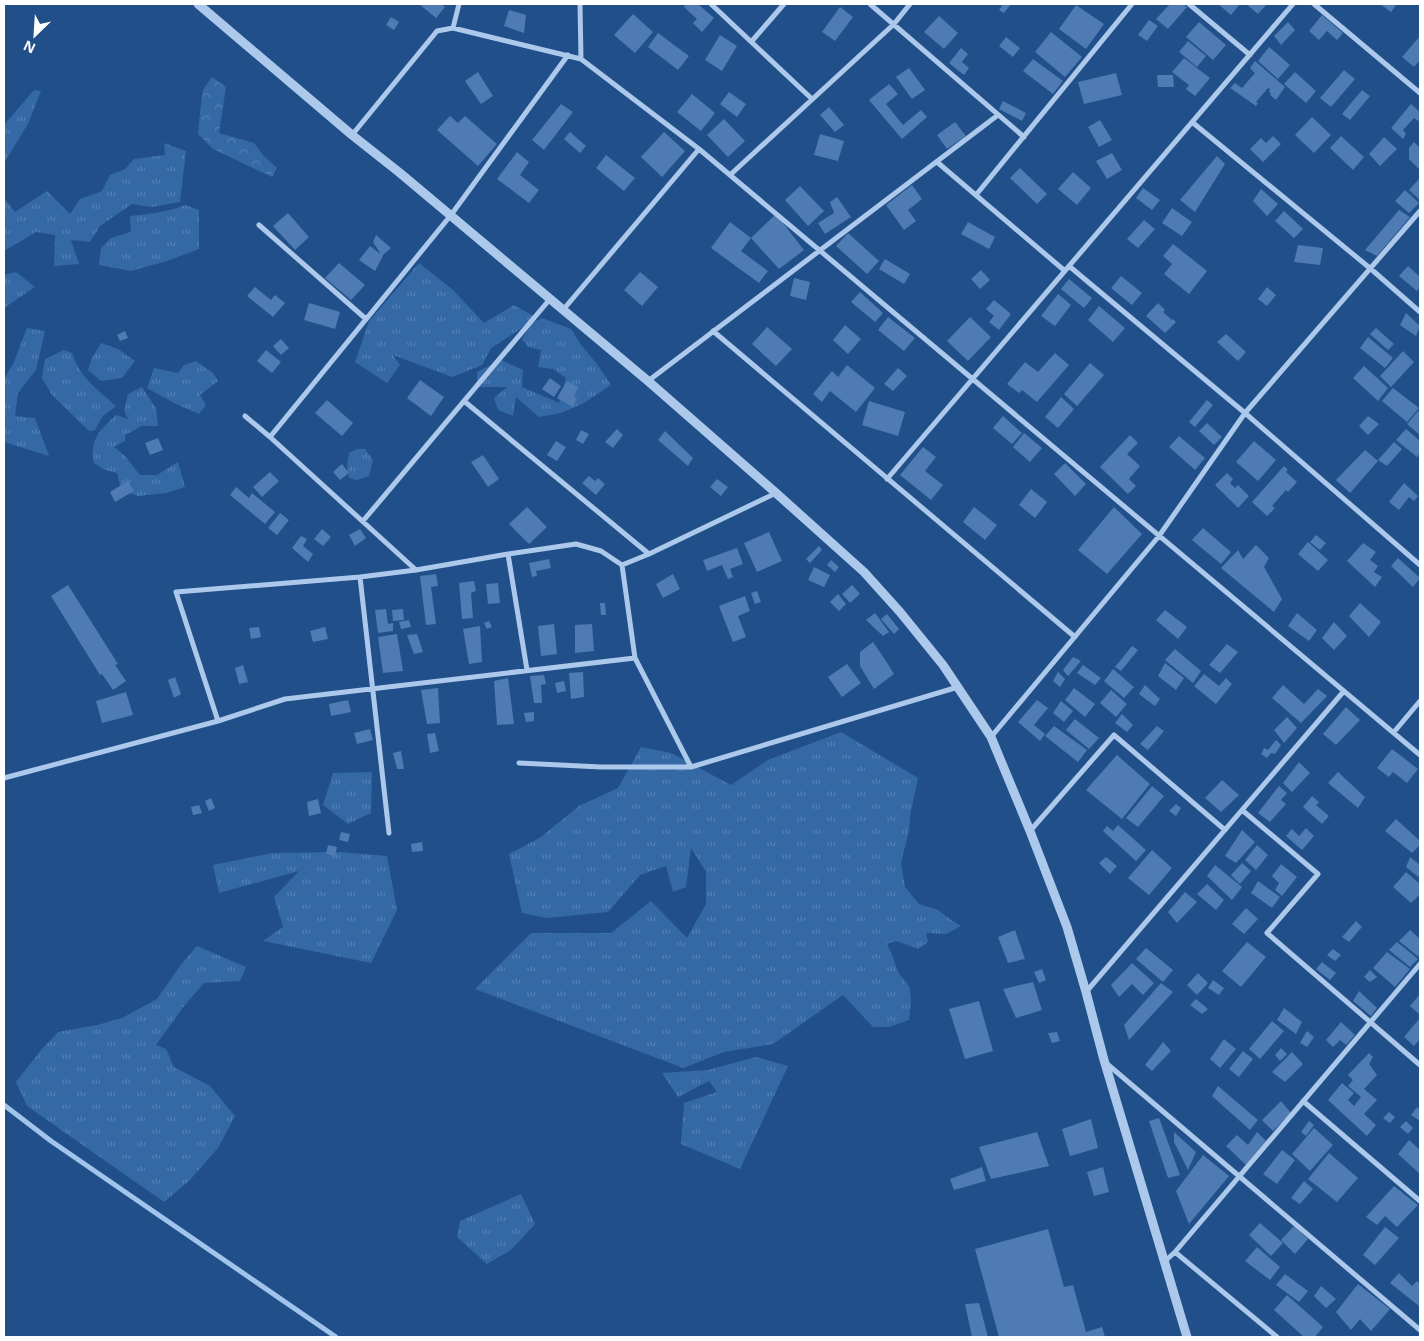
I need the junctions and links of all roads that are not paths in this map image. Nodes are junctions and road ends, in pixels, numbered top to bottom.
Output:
1 (198, 4) edge
2 (459, 4) edge
3 (580, 4) edge
4 (711, 4) edge
5 (784, 4) edge
6 (870, 4) edge
7 (910, 4) edge
8 (1132, 4) edge
9 (1189, 4) edge
10 (1293, 4) edge
11 (1314, 4) edge
12 (894, 24) junction
13 (453, 28) junction
14 (752, 41) junction
15 (568, 55) junction
16 (1250, 55) junction
17 (581, 59) junction
18 (1420, 93) edge
19 (812, 99) junction
20 (998, 115) junction
21 (1192, 122) junction
22 (352, 135) junction
23 (1024, 137) junction
24 (699, 149) junction
25 (937, 162) junction
26 (730, 175) junction
27 (976, 195) junction
28 (1420, 212) edge
29 (451, 215) junction
30 (259, 225) dead end
31 (820, 251) junction
32 (1067, 269) junction
33 (1371, 269) junction
34 (550, 299) junction
35 (564, 310) junction
36 (1420, 312) edge
37 (366, 319) junction
38 (713, 331) junction
39 (973, 379) junction
40 (648, 381) junction
41 (464, 402) junction
42 (1245, 413) junction
43 (245, 416) dead end
44 (270, 437) junction
45 (888, 480) junction
46 (776, 492) junction
47 (363, 522) junction
48 (1160, 536) junction
49 (508, 554) junction
50 (649, 554) junction
51 (622, 565) junction
52 (1420, 565) edge
53 (416, 570) junction
54 (360, 577) junction
55 (1074, 637) junction
56 (635, 658) junction
57 (527, 670) junction
58 (958, 687) junction
59 (372, 688) junction
60 (1344, 691) junction
61 (1420, 701) edge
62 (218, 721) junction
63 (1394, 732) junction
64 (991, 737) junction
65 (1420, 755) edge
66 (519, 763) dead end
67 (691, 767) junction
68 (4, 778) edge
69 (1242, 810) junction
70 (1225, 830) junction
71 (1030, 831) junction
72 (389, 833) dead end
73 (1420, 964) edge
74 (1086, 992) junction
75 (1371, 1022) junction
76 (1104, 1060) junction
77 (1420, 1065) edge
78 (1303, 1101) junction
79 (1240, 1176) junction
80 (1420, 1201) edge
81 (1175, 1252) junction
82 (1164, 1262) junction
83 (1420, 1330) edge
84 (1187, 1337) edge
85 (1277, 1337) edge

1 - 22 street
2 - 13 street
3 - 17 street
4 - 14 street
5 - 14 street
6 - 12 street
7 - 12 street
8 - 23 street
9 - 16 street
10 - 16 street
11 - 18 street
12 - 19 street
12 - 20 street
13 - 15 street
13 - 22 street
14 - 19 street
15 - 17 street
15 - 29 street
16 - 21 street
17 - 24 street
19 - 26 street
20 - 23 street
20 - 25 street
21 - 32 street
21 - 33 street
22 - 29 street
23 - 27 street
24 - 26 street
24 - 35 street
25 - 27 street
25 - 31 street
26 - 31 street
27 - 32 street
28 - 33 street
29 - 34 street
29 - 37 street
30 - 37 street
31 - 38 street
31 - 39 street
32 - 39 street
32 - 42 street
33 - 36 street
33 - 42 street
34 - 35 street
34 - 41 street
35 - 40 street
37 - 44 street
38 - 40 street
38 - 45 street
39 - 45 street
39 - 48 street
40 - 46 street
41 - 47 street
41 - 50 street
42 - 48 street
42 - 52 street
43 - 44 street
44 - 47 street
45 - 55 street
46 - 50 street
46 - 58 street
47 - 53 street
48 - 55 street
48 - 60 street
49 - 51 street
49 - 53 street
49 - 57 street
50 - 51 street
51 - 56 street
53 - 54 street
54 - 59 street
54 - 62 street
55 - 64 street
56 - 57 street
56 - 67 street
57 - 59 street
58 - 64 street
58 - 67 street
59 - 62 street
59 - 72 street
60 - 63 street
60 - 69 street
61 - 63 street
62 - 68 street
63 - 65 street
64 - 71 street
66 - 67 street
69 - 70 street
69 - 75 street
70 - 71 street
70 - 74 street
71 - 74 street
73 - 75 street
74 - 76 street
75 - 77 street
75 - 78 street
76 - 79 street
76 - 82 street
78 - 79 street
78 - 80 street
79 - 81 street
79 - 83 street
81 - 82 street
81 - 85 street
82 - 84 street

